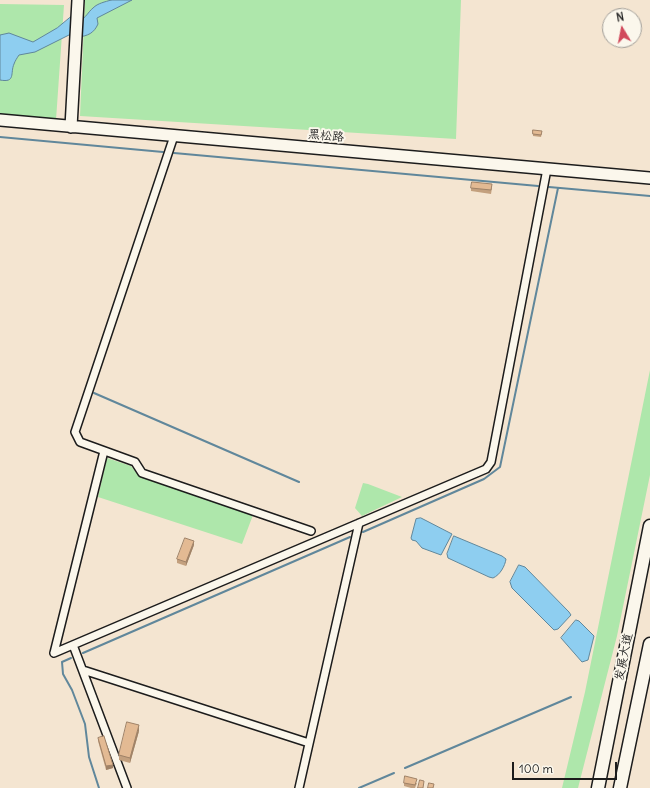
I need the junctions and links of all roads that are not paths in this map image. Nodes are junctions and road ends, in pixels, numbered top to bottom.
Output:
1 (78, 0) edge
2 (0, 120) edge
3 (71, 127) junction
4 (174, 136) junction
5 (547, 169) junction
6 (650, 178) edge
7 (104, 451) junction
8 (359, 523) junction
9 (650, 526) edge
10 (311, 531) dead end
11 (650, 644) edge
12 (73, 645) junction
13 (83, 670) junction
14 (309, 743) junction
15 (127, 788) edge
16 (299, 788) edge
17 (598, 788) edge
18 (620, 788) edge

1 - 3 street
2 - 3 street, 黑松路
3 - 4 street, 黑松路
4 - 5 street, 黑松路
4 - 7 street
5 - 6 street, 黑松路
5 - 8 street
7 - 10 street
7 - 12 street
8 - 12 street
8 - 14 street
9 - 17 main road, 发展大道
11 - 18 main road, 发展大道
12 - 13 street
13 - 14 street
13 - 15 street
14 - 16 street

